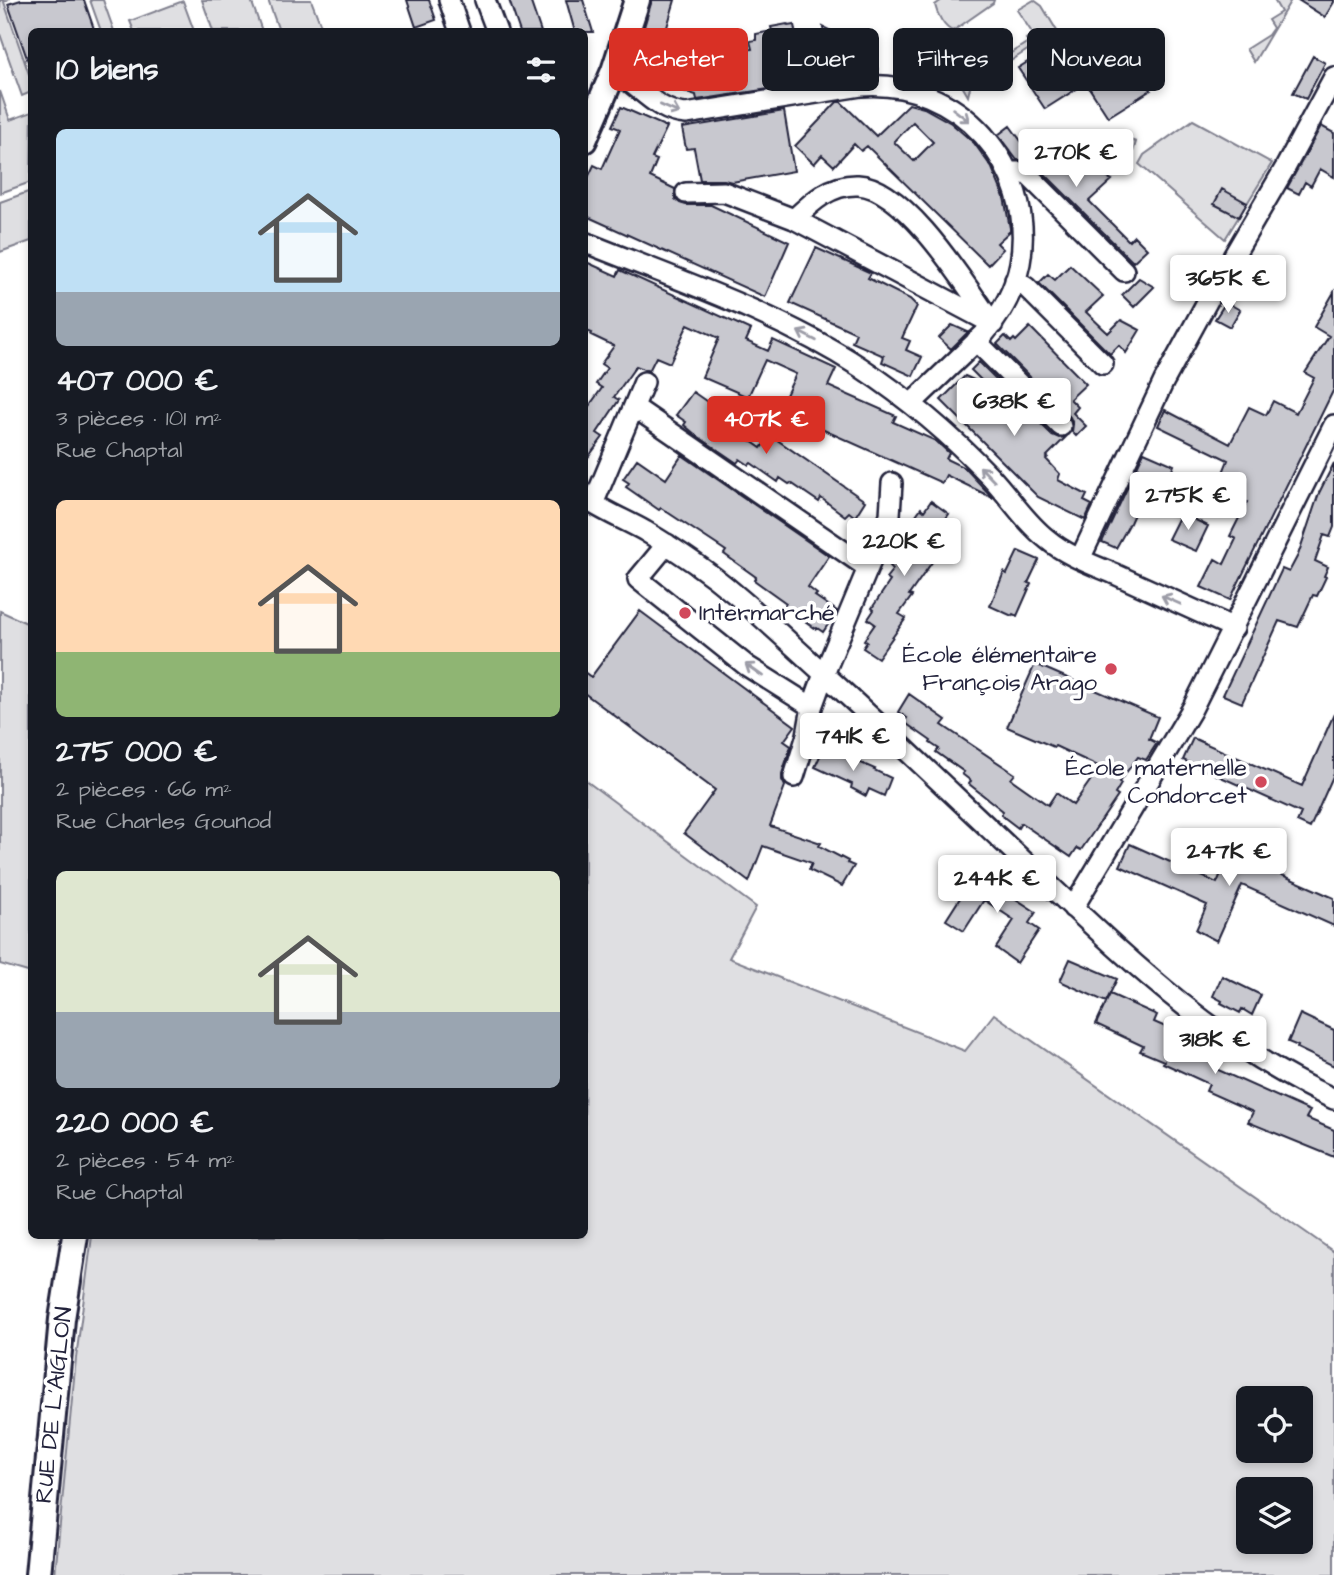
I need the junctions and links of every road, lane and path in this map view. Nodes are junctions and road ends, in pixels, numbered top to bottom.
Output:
1 (449, 0) edge
2 (485, 0) edge
3 (637, 0) edge
4 (459, 28) edge
5 (496, 28) edge
6 (628, 28) edge
7 (1334, 77) edge
8 (609, 82) edge
9 (641, 91) edge
10 (588, 129) edge
11 (1008, 173) junction
12 (686, 193) dead end
13 (794, 219) junction
14 (588, 244) edge
15 (1124, 271) dead end
16 (1015, 280) junction
17 (993, 324) junction
18 (976, 341) junction
19 (1103, 364) dead end
20 (644, 382) dead end
21 (911, 404) junction
22 (634, 407) junction
23 (1334, 425) edge
24 (1061, 426) dead end
25 (891, 484) dead end
26 (588, 499) edge
27 (588, 502) edge
28 (667, 544) junction
29 (1080, 559) junction
30 (868, 568) junction
31 (1234, 628) junction
32 (824, 674) junction
33 (812, 707) junction
34 (794, 777) dead end
35 (1073, 908) junction
36 (1334, 1100) edge
37 (74, 1239) edge
38 (38, 1575) edge

1 - 4 street
2 - 5 street
3 - 6 main road
7 - 29 street
8 - 10 main road
9 -> 11 street
11 - 15 street
11 - 16 street
12 - 13 street
13 - 17 street
13 - 17 street
21 -> 14 street
16 - 17 street
16 - 19 street
17 - 18 street
18 - 21 street
18 - 24 street
20 - 22 street
29 -> 21 street
22 - 26 street
22 - 30 street
23 - 31 street
25 - 30 street
27 - 28 street
28 - 32 street
33 -> 28 street
31 -> 29 street
30 - 32 street
31 - 35 street
32 - 33 street
32 - 35 street
33 - 34 street
35 - 36 street
37 - 38 main road, RUE DE L'AIGLON

